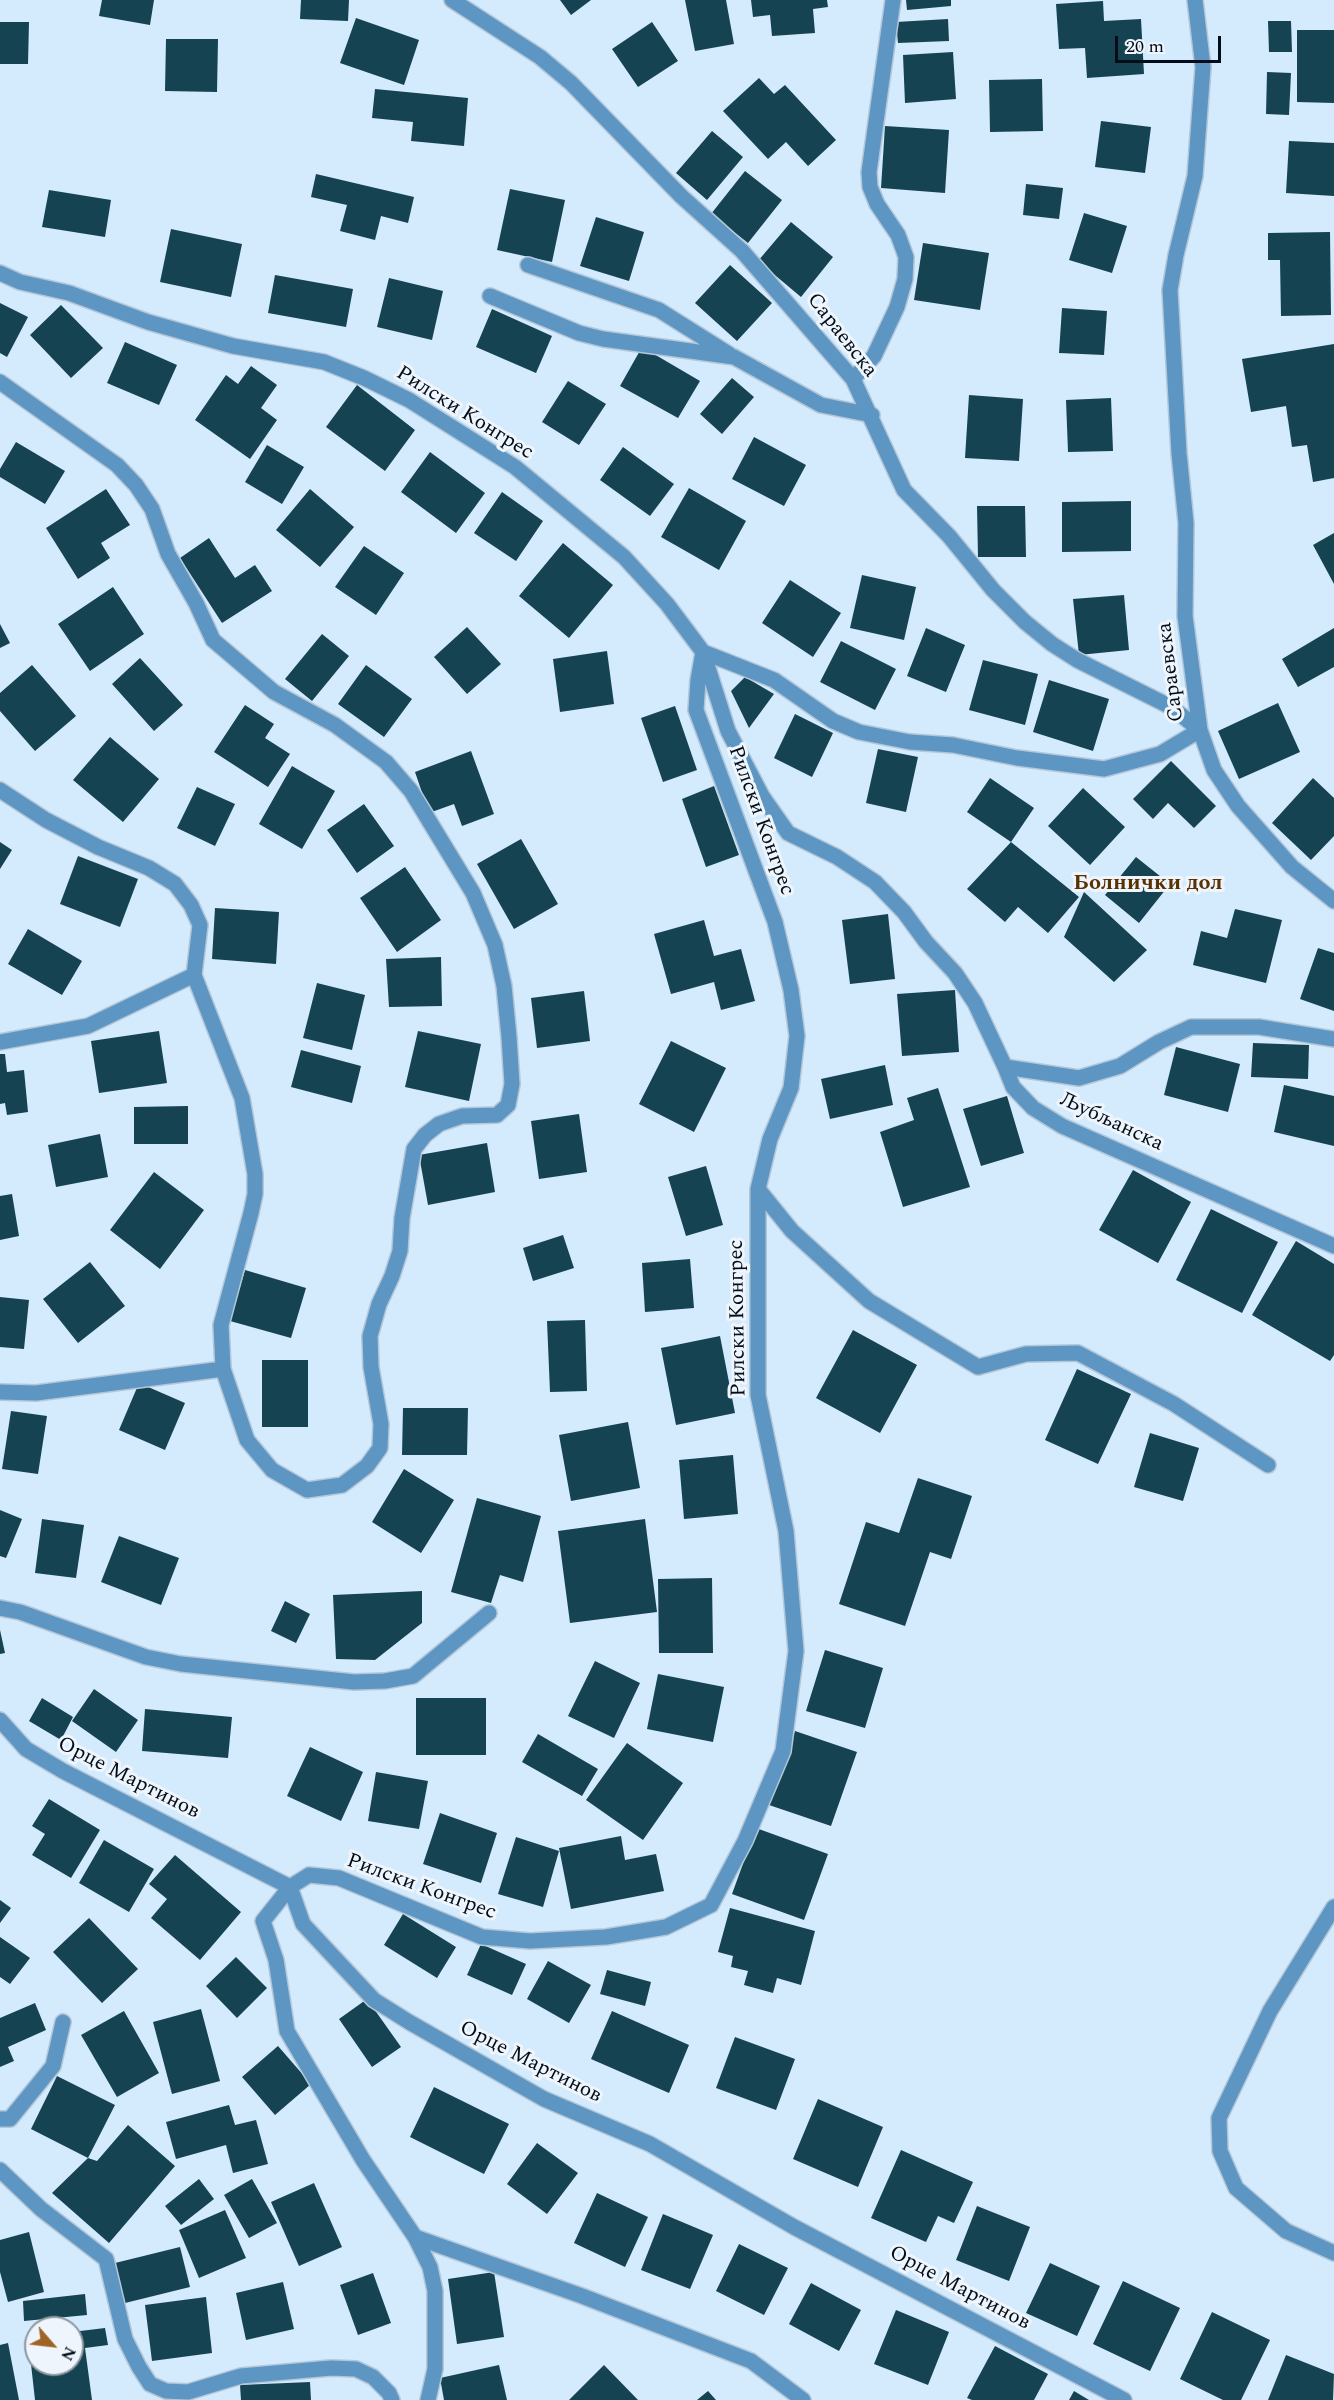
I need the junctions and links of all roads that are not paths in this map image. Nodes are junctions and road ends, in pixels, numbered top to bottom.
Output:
1 (452, 0) edge
2 (892, 0) edge
3 (1195, 0) edge
4 (528, 265) dead end
5 (0, 273) edge
6 (490, 296) dead end
7 (734, 357) junction
8 (853, 379) junction
9 (0, 382) edge
10 (872, 415) junction
11 (703, 652) junction
12 (1200, 730) junction
13 (0, 790) edge
14 (1334, 901) edge
15 (194, 975) junction
16 (1334, 1039) edge
17 (0, 1042) edge
18 (1005, 1067) junction
19 (758, 1189) junction
20 (1334, 1246) edge
21 (223, 1369) junction
22 (0, 1392) edge
23 (1268, 1465) dead end
24 (0, 1608) edge
25 (489, 1613) dead end
26 (0, 1720) edge
27 (290, 1887) junction
28 (1334, 1908) edge
29 (63, 2022) dead end
30 (0, 2119) edge
31 (0, 2170) edge
32 (415, 2237) junction
33 (1334, 2253) edge
34 (392, 2400) edge
35 (428, 2400) edge
36 (803, 2400) edge
37 (1124, 2400) edge

1 - 8 street, Сараевска
2 - 8 street
3 - 12 street, Сараевска
4 - 7 street
5 - 11 street, Рилски Конгрес
6 - 7 street
7 - 10 street
8 - 10 street, Сараевска
9 - 21 street
10 - 12 street, Сараевска
11 - 12 street
11 - 18 street
11 - 19 street, Рилски Конгрес
12 - 14 street, Сараевска
13 - 15 street
15 - 17 street
15 - 21 street
16 - 18 street, Љубљанска
18 - 20 street, Љубљанска
19 - 23 street
19 - 27 street, Рилски Конгрес
21 - 22 street
24 - 25 street
26 - 27 street, Орце Мартинов
27 - 32 street, Рилски Конгрес
27 - 37 street, Орце Мартинов
28 - 33 street
29 - 30 street
31 - 34 street
32 - 35 street, Рилски Конгрес
32 - 36 street

